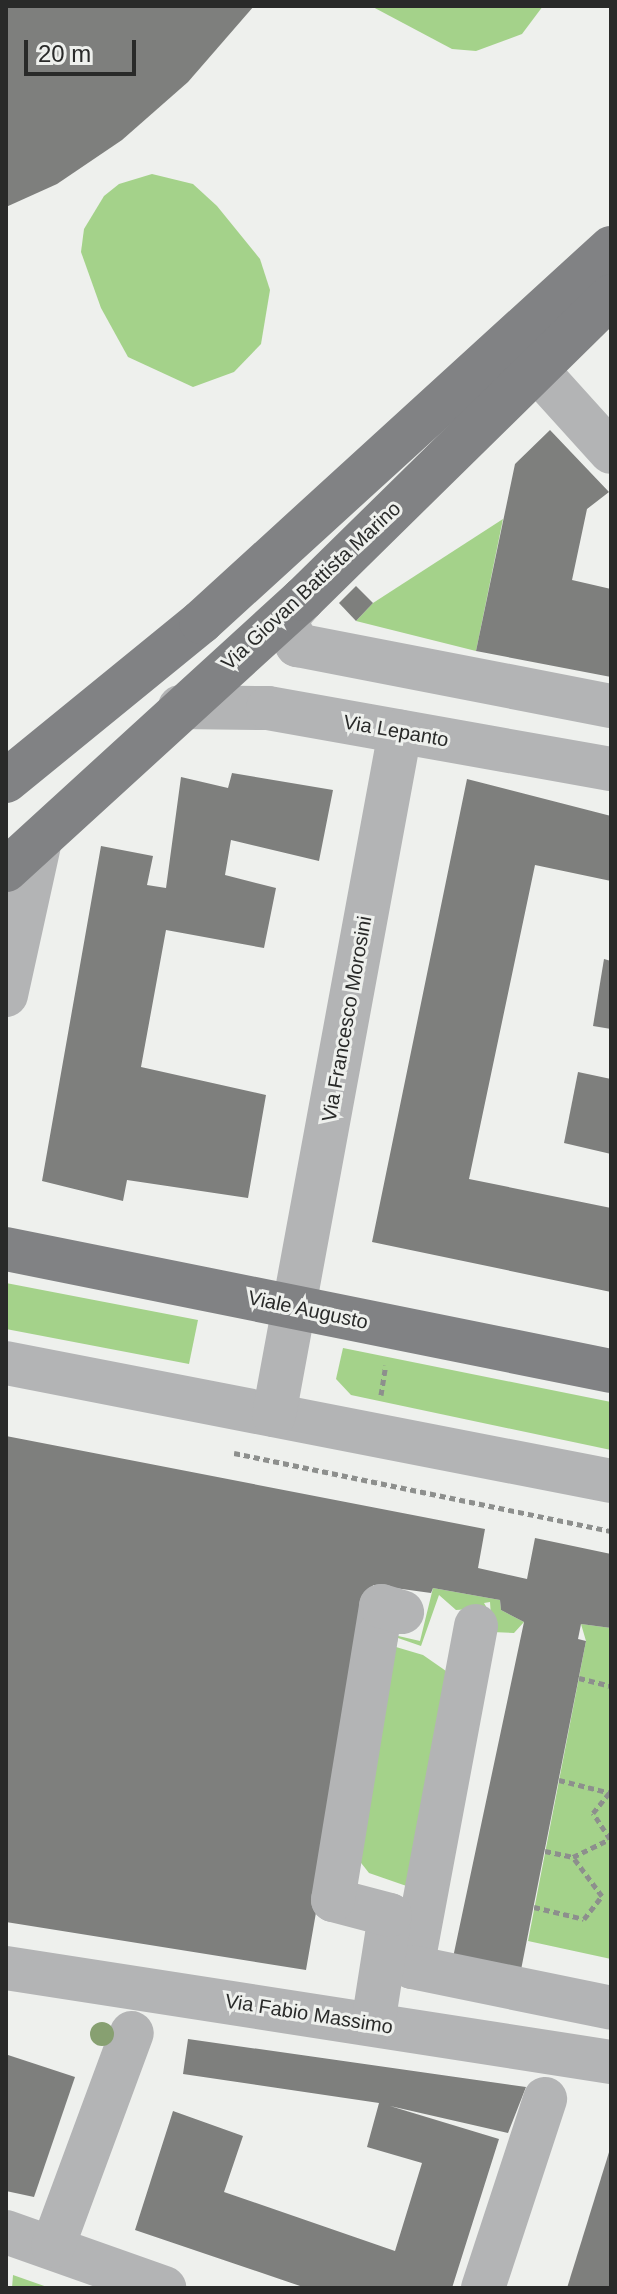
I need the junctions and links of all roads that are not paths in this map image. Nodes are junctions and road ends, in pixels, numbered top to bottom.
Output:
1 (611, 248) edge
2 (611, 296) edge
3 (535, 368) junction
4 (611, 452) edge
5 (303, 599) junction
6 (611, 706) edge
7 (180, 707) junction
8 (400, 732) junction
9 (611, 769) edge
10 (6, 781) edge
11 (40, 840) junction
12 (6, 870) edge
13 (6, 995) edge
14 (6, 1249) edge
15 (294, 1305) junction
16 (6, 1363) edge
17 (611, 1371) edge
18 (274, 1415) junction
19 (611, 1481) edge
20 (402, 1612) dead end
21 (476, 1626) dead end
22 (412, 1967) junction
23 (6, 1968) edge
24 (611, 2008) edge
25 (386, 2026) junction
26 (132, 2033) dead end
27 (611, 2062) edge
28 (545, 2099) dead end
29 (6, 2232) edge
30 (53, 2246) junction
31 (164, 2288) edge
32 (483, 2288) edge

1 - 10 main road
2 - 3 main road, Via Giovan Battista Marino
3 - 4 street
3 - 5 main road, Via Giovan Battista Marino
5 - 6 street
5 - 7 main road, Via Giovan Battista Marino
7 - 8 street, Via Lepanto
7 - 11 main road, Via Giovan Battista Marino
8 - 9 street, Via Lepanto
8 - 15 street, Via Francesco Morosini
11 - 12 main road, Via Giovan Battista Marino
11 - 13 street
14 - 15 main road, Viale Augusto
15 - 17 main road, Viale Augusto
15 - 18 street, Via Francesco Morosini
16 - 18 street
18 - 19 street
20 - 25 street
21 - 22 street
22 - 24 street
22 - 25 street
23 - 25 street, Via Fabio Massimo
25 - 27 street, Via Fabio Massimo
26 - 30 street
28 - 32 street
29 - 30 street
30 - 31 street

